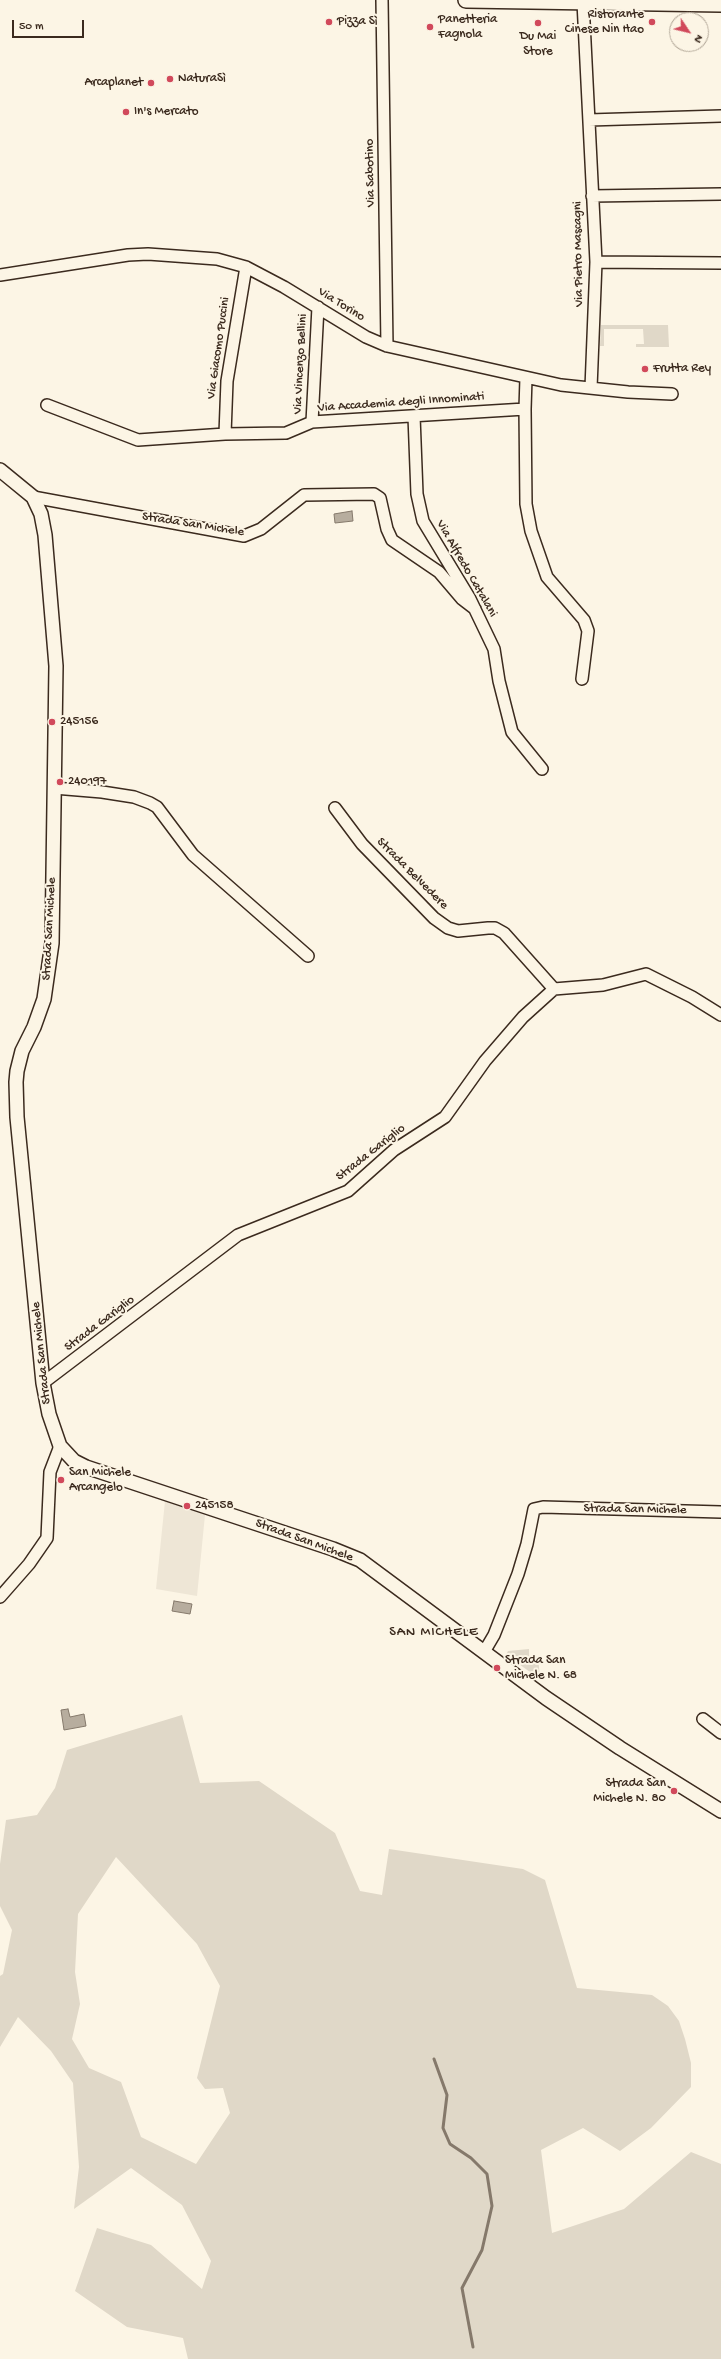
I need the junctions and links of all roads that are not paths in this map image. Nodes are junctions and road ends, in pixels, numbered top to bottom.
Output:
1 (382, 0) edge
2 (466, 0) edge
3 (520, 0) edge
4 (583, 2) junction
5 (721, 4) edge
6 (721, 116) edge
7 (588, 120) junction
8 (721, 194) edge
9 (592, 196) junction
10 (596, 262) junction
11 (721, 263) edge
12 (246, 267) junction
13 (0, 275) edge
14 (318, 307) junction
15 (388, 346) junction
16 (526, 378) junction
17 (591, 388) junction
18 (672, 394) dead end
19 (47, 405) dead end
20 (526, 410) junction
21 (414, 416) junction
22 (312, 422) junction
23 (225, 434) junction
24 (0, 470) edge
25 (33, 497) junction
26 (475, 609) junction
27 (582, 679) dead end
28 (542, 769) dead end
29 (54, 788) junction
30 (335, 808) dead end
31 (308, 956) dead end
32 (554, 989) junction
33 (721, 1015) edge
34 (44, 1383) junction
35 (60, 1446) junction
36 (721, 1512) edge
37 (0, 1597) edge
38 (484, 1652) junction
39 (703, 1719) dead end
40 (721, 1734) edge
41 (721, 1811) edge

1 - 15 street, Via Sabotino
2 - 3 main road
3 - 4 main road
4 - 5 main road
4 - 7 street, Via Pietro Mascagni
6 - 7 street
7 - 9 street, Via Pietro Mascagni
8 - 9 street
9 - 10 street, Via Pietro Mascagni
10 - 11 street
10 - 17 street, Via Pietro Mascagni
12 - 13 street, Via Torino
12 - 14 street, Via Torino
12 - 23 street, Via Giacomo Puccini
14 - 15 street, Via Torino
14 - 22 street, Via Vincenzo Bellini
15 - 16 street, Via Torino
16 - 17 street, Via Torino
16 - 20 street
17 - 18 street, Via Torino
19 - 23 street, Via Accademia degli Innominati
20 - 21 street, Via Accademia degli Innominati
20 - 27 street
21 - 22 street, Via Accademia degli Innominati
21 - 26 street, Via Alfredo Catalani
22 - 23 street, Via Accademia degli Innominati
24 - 25 street, Strada San Michele
25 - 26 street, Strada San Michele
25 - 29 street, Strada San Michele
26 - 28 street, Via Alfredo Catalani
29 - 31 street
29 - 34 street, Strada San Michele
30 - 32 street, Strada Belvedere
32 - 33 street
32 - 34 street, Strada Gariglio
34 - 35 street, Strada San Michele
35 - 37 street
35 - 38 street, Strada San Michele
36 - 38 street, Strada San Michele
38 - 41 street, Strada San Michele
39 - 40 street

